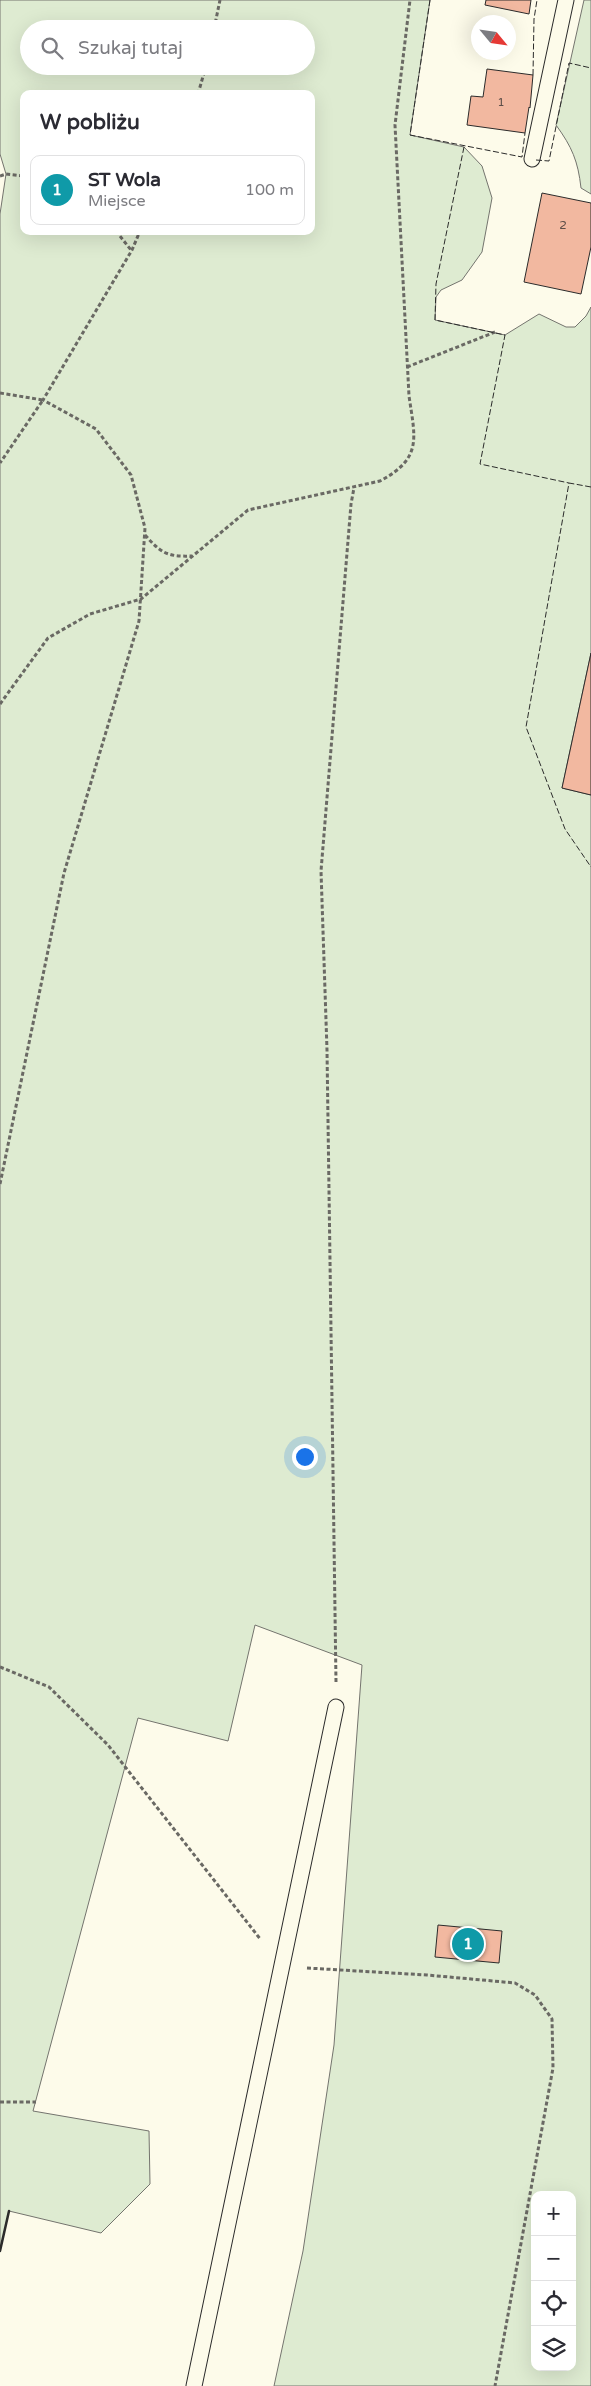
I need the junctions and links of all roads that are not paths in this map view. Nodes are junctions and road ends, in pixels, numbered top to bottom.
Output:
1 (566, 0) edge
2 (532, 160) dead end
3 (336, 1707) road end
4 (194, 2386) edge

1 - 2 lane
3 - 4 lane

